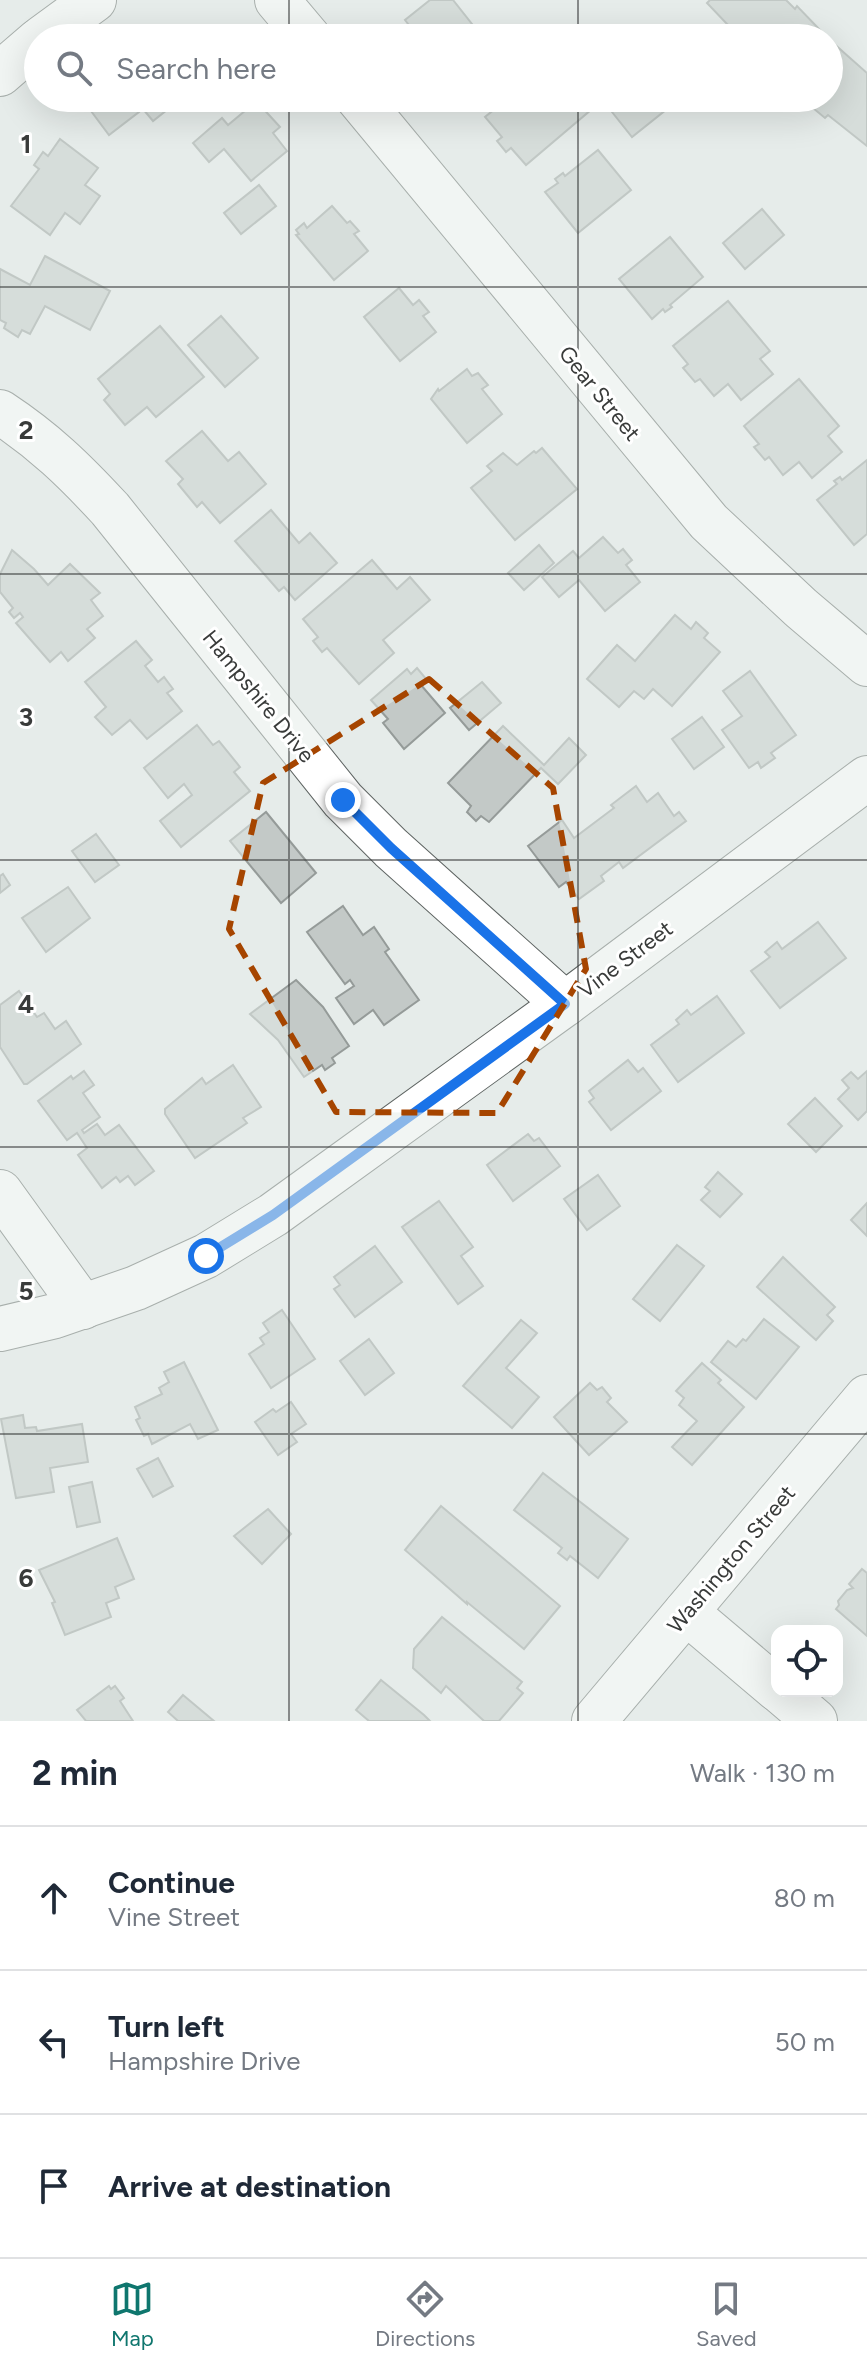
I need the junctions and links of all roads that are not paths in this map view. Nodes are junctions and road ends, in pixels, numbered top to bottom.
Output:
1 (94, 0) edge
2 (277, 0) edge
3 (62, 24) edge
4 (297, 24) edge
5 (24, 54) edge
6 (0, 74) edge
7 (370, 112) edge
8 (0, 412) edge
9 (867, 664) edge
10 (867, 778) edge
11 (565, 1004) junction
12 (0, 1192) edge
13 (83, 1307) junction
14 (0, 1329) edge
15 (867, 1397) edge
16 (686, 1612) junction
17 (771, 1684) edge
18 (786, 1697) edge
19 (594, 1721) edge
20 (815, 1721) edge

1 - 3 street
2 - 4 street
5 - 6 street
7 - 9 street, Gear Street
8 - 11 street, Hampshire Drive
10 - 11 street, Vine Street
11 - 13 street, Vine Street
12 - 13 street
13 - 14 street, Vine Street
15 - 16 street, Washington Street
16 - 17 street
16 - 19 street, Washington Street
18 - 20 street

